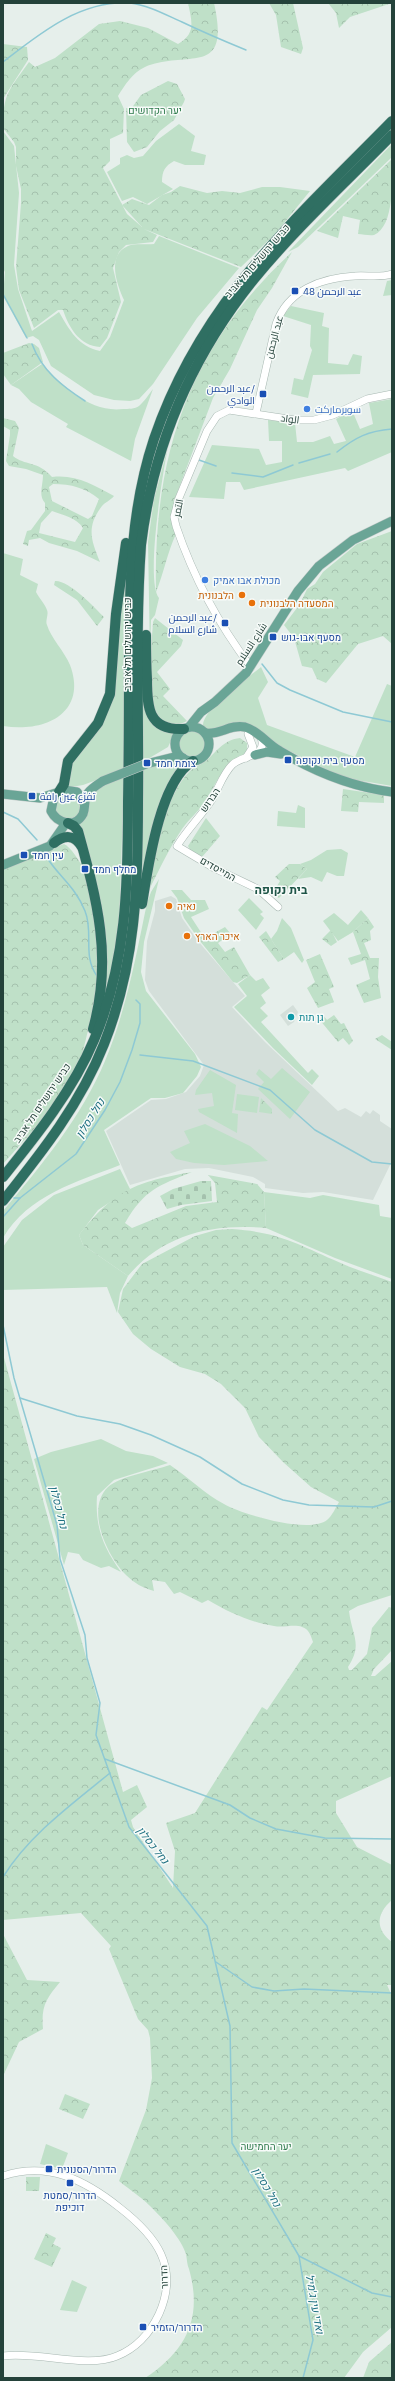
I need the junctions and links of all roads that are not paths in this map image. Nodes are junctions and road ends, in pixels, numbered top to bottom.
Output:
1 (392, 121) edge
2 (392, 135) edge
3 (392, 274) edge
4 (392, 394) edge
5 (256, 413) junction
6 (147, 462) junction
7 (150, 488) junction
8 (392, 521) edge
9 (251, 667) junction
10 (215, 702) junction
11 (186, 728) junction
12 (205, 732) junction
13 (248, 734) junction
14 (263, 740) junction
15 (175, 742) junction
16 (209, 748) junction
17 (288, 756) junction
18 (250, 757) junction
19 (183, 758) junction
20 (193, 761) junction
21 (151, 763) junction
22 (101, 782) junction
23 (71, 790) junction
24 (392, 792) edge
25 (58, 793) junction
26 (84, 802) junction
27 (53, 814) junction
28 (67, 823) junction
29 (54, 843) junction
30 (177, 846) joint
31 (44, 848) junction
32 (83, 849) junction
33 (3, 865) edge
34 (278, 907) dead end
35 (124, 983) junction
36 (82, 1064) junction
37 (3, 1177) edge
38 (3, 1201) edge
39 (3, 2176) edge
40 (3, 2356) edge

1 - 6 highway, כביש ירושלים תל אביב
2 - 7 highway, כביש ירושלים תל אביב
3 - 5 street, عبد الرحمن
4 - 5 street, الواد
5 - 9 street, التمر
6 - 25 highway
6 - 36 highway, כביש ירושלים תל אביב
7 - 11 highway
7 - 35 highway, כביש ירושלים תל אביב
8 - 9 main road, شارع السلام
9 - 10 main road, شارع السلام
10 - 11 main road, شارع السلام
10 - 12 main road, شارع السلام
11 - 12 main road
11 - 15 main road
12 - 14 main road
12 - 16 main road
13 - 14 main road
13 - 16 main road
13 - 18 street
14 - 17 main road
14 - 18 street, הברוש
15 - 19 main road
15 - 21 main road
16 - 20 main road
17 - 18 main road
17 - 24 main road
18 - 30 street, הברוש
19 - 20 main road
19 - 21 main road
20 - 35 highway
21 - 22 main road, bridge
22 - 23 main road
22 - 26 main road
23 - 25 main road
23 - 26 main road
25 - 27 main road
25 - 27 main road
26 - 28 main road
27 - 28 main road
27 - 31 main road
28 - 29 main road
28 - 32 highway
29 - 31 main road
29 - 32 highway
30 - 34 street, המייסדים
31 - 33 main road
32 - 36 highway
35 - 38 highway, כביש ירושלים תל אביב
36 - 37 highway, כביש ירושלים תל אביב
39 - 40 street, הדרור

